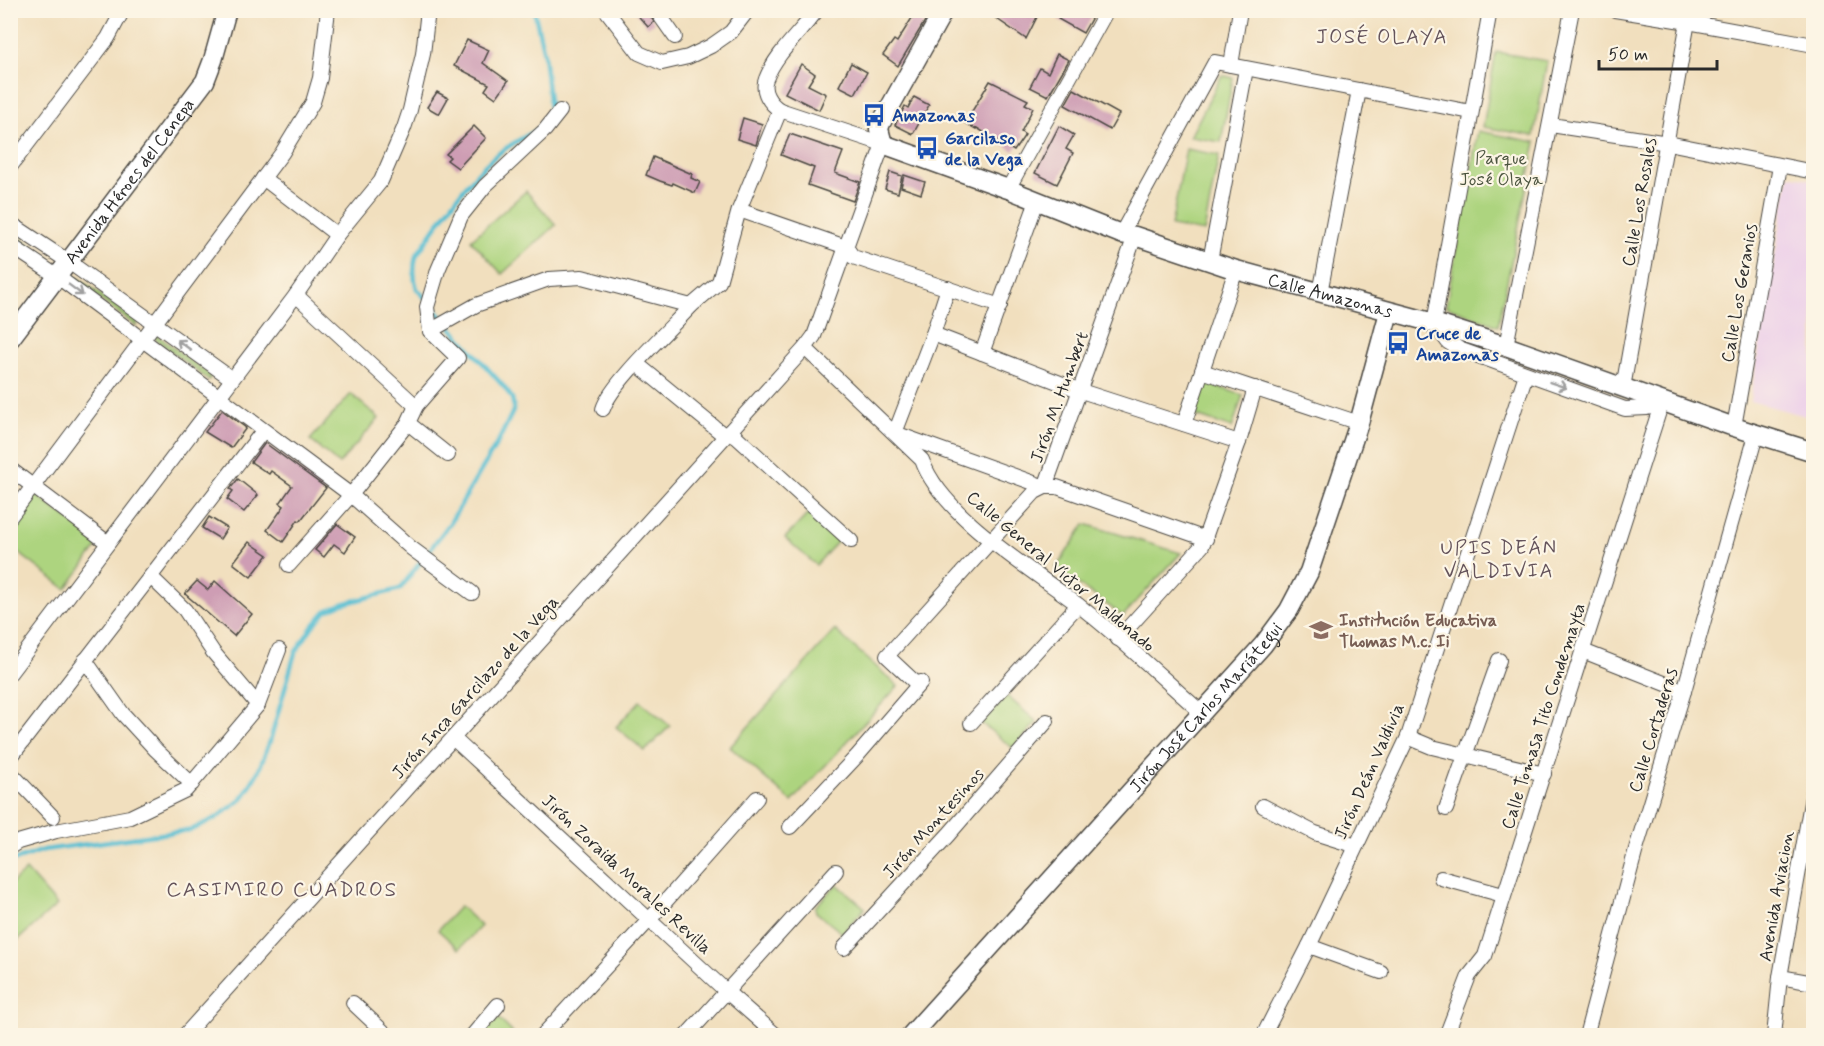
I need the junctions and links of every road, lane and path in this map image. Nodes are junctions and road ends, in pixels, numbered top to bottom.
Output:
1 (123, 10) edge
2 (227, 10) edge
3 (328, 10) edge
4 (428, 10) edge
5 (606, 10) edge
6 (656, 10) edge
7 (748, 10) edge
8 (817, 10) edge
9 (944, 10) edge
10 (1107, 10) edge
11 (1240, 10) edge
12 (1490, 10) edge
13 (1572, 10) edge
14 (1615, 10) edge
15 (1689, 16) edge
16 (1814, 30) edge
17 (675, 37) dead end
18 (1812, 45) edge
19 (1231, 65) junction
20 (1246, 69) junction
21 (1359, 90) junction
22 (776, 108) junction
23 (560, 111) dead end
24 (1471, 112) junction
25 (1551, 125) junction
26 (1668, 143) junction
27 (883, 144) junction
28 (1780, 166) junction
29 (10, 167) edge
30 (1814, 172) edge
31 (264, 178) junction
32 (1008, 189) junction
33 (1037, 201) junction
34 (739, 210) junction
35 (10, 223) edge
36 (337, 235) junction
37 (1128, 235) junction
38 (10, 245) edge
39 (846, 247) junction
40 (1210, 261) junction
41 (69, 262) junction
42 (1236, 270) junction
43 (58, 277) junction
44 (948, 288) junction
45 (1320, 293) junction
46 (296, 294) junction
47 (691, 306) junction
48 (1000, 306) junction
49 (1389, 312) junction
50 (154, 323) junction
51 (1434, 323) junction
52 (430, 331) junction
53 (933, 334) junction
54 (10, 339) edge
55 (142, 340) junction
56 (1506, 346) junction
57 (805, 348) junction
58 (982, 353) junction
59 (637, 364) junction
60 (1202, 371) junction
61 (1526, 374) junction
62 (232, 380) junction
63 (1255, 388) junction
64 (1623, 388) junction
65 (1081, 391) junction
66 (219, 396) junction
67 (1662, 402) junction
68 (416, 406) junction
69 (603, 410) dead end
70 (408, 423) junction
71 (1359, 423) junction
72 (1184, 424) junction
73 (1734, 427) junction
74 (263, 430) junction
75 (728, 433) junction
76 (895, 433) junction
77 (1756, 435) junction
78 (1239, 442) junction
79 (1814, 452) edge
80 (448, 456) dead end
81 (10, 469) edge
82 (34, 486) junction
83 (1045, 487) junction
84 (351, 495) junction
85 (10, 517) edge
86 (1206, 539) junction
87 (851, 541) dead end
88 (991, 541) junction
89 (108, 543) junction
90 (289, 565) dead end
91 (151, 577) junction
92 (467, 589) dead end
93 (1078, 605) junction
94 (1118, 639) junction
95 (279, 650) dead end
96 (1583, 651) junction
97 (85, 660) junction
98 (1499, 660) dead end
99 (10, 673) edge
100 (1684, 691) junction
101 (258, 705) junction
102 (1202, 713) junction
103 (1047, 721) dead end
104 (971, 723) dead end
105 (1408, 737) junction
106 (453, 738) junction
107 (1465, 755) junction
108 (10, 758) edge
109 (10, 772) edge
110 (1544, 774) junction
111 (192, 783) junction
112 (1814, 786) edge
113 (757, 798) dead end
114 (1263, 806) dead end
115 (1446, 809) dead end
116 (53, 817) dead end
117 (790, 827) dead end
118 (1356, 846) junction
119 (10, 847) edge
120 (836, 871) dead end
121 (1441, 878) dead end
122 (1503, 895) junction
123 (650, 919) junction
124 (1309, 946) junction
125 (844, 948) dead end
126 (1381, 972) dead end
127 (1780, 977) junction
128 (1814, 983) edge
129 (727, 992) junction
130 (353, 1003) dead end
131 (498, 1005) dead end
132 (184, 1035) edge
133 (388, 1035) edge
134 (472, 1035) edge
135 (542, 1035) edge
136 (686, 1035) edge
137 (777, 1035) edge
138 (910, 1035) edge
139 (1263, 1035) edge
140 (1446, 1035) edge
141 (1586, 1035) edge
142 (1773, 1035) edge

1 - 29 street
2 - 41 street, Avenida Héroes del Cenepa
3 - 31 street
4 - 36 street
5 - 7 street
6 - 17 street
8 - 22 street
9 - 27 street
10 - 32 street
11 - 19 street
12 - 24 street
13 - 25 street
14 - 15 street
15 - 18 street
15 - 26 street, Calle Los Rosales
16 - 18 street
19 - 20 street
19 - 37 street, Jirón M. Humbert
20 - 21 street
20 - 40 street
21 - 24 street
21 - 45 street
22 - 27 street
22 - 34 street
23 - 52 street
24 - 51 street
25 - 26 street
25 - 56 street
26 - 28 street
26 - 64 street, Calle Los Rosales
27 - 32 street, Calle Amazonas
27 - 39 street, Jirón Inca Garcilazo de la Vega
28 - 30 street
28 - 73 street, Calle Los Geranios
31 - 36 street
31 - 50 street
32 - 33 street, Calle Amazonas
33 - 37 street, Calle Amazonas
33 - 48 street
34 - 39 street
34 - 47 street
35 - 41 street
36 - 46 street
37 - 40 street, Calle Amazonas
37 - 65 street, Jirón M. Humbert
38 - 43 street
39 - 44 street
39 - 57 street, Jirón Inca Garcilazo de la Vega
40 - 42 street, Calle Amazonas
41 - 43 street, Avenida Héroes del Cenepa
41 - 50 street
42 - 45 street, Calle Amazonas
42 - 60 street
43 - 54 street, Avenida Héroes del Cenepa
43 -> 55 street
44 - 48 street
44 - 53 street
45 - 49 street, Calle Amazonas
46 - 62 street
46 - 68 street
47 - 52 street
47 - 59 street
48 - 58 street
49 - 51 street, Calle Amazonas
49 - 71 street, Jirón José Carlos Mariátegui
50 - 55 street
62 -> 50 street
51 - 56 street, Calle Amazonas
51 - 61 street
52 - 68 street
53 - 58 street
53 - 76 street
55 - 66 street
55 - 82 street
56 - 64 street, Calle Amazonas
57 - 75 street, Jirón Inca Garcilazo de la Vega
57 - 76 street, Calle General Víctor Maldonado
58 - 65 street
59 - 69 street
59 - 75 street
60 - 63 street
60 - 72 street
61 -> 67 street
61 - 105 street, Jirón Deán Valdivia
62 - 66 street
63 - 71 street
63 - 78 street
64 - 67 street, Calle Amazonas
65 - 72 street
65 - 83 street, Jirón M. Humbert
66 - 74 street
66 - 89 street
67 - 73 street, Calle Amazonas
67 - 96 street, Calle Tomasa Tito Condemayta
68 - 70 street
70 - 80 street
70 - 84 street
71 - 102 street, Jirón José Carlos Mariátegui
72 - 78 street
73 - 77 street, Calle Amazonas
74 - 84 street
74 - 91 street
75 - 87 street
75 - 106 street, Jirón Inca Garcilazo de la Vega
76 - 83 street
76 - 88 street, Calle General Víctor Maldonado
77 - 79 street, Calle Amazonas
77 - 100 street, Calle Cortaderas
78 - 86 street
81 - 82 street
82 - 85 street
82 - 89 street
83 - 86 street
83 - 88 street, Jirón M. Humbert
84 - 90 street
84 - 92 street
86 - 94 street
88 - 93 street, Calle General Víctor Maldonado
88 - 117 street, Jirón M. Humbert
89 - 99 street
91 - 97 street
91 - 101 street
93 - 94 street, Calle General Víctor Maldonado
93 - 104 street
94 - 102 street, Calle General Víctor Maldonado
95 - 101 street
96 - 100 street
96 - 110 street, Calle Tomasa Tito Condemayta
97 - 108 street
97 - 111 street
98 - 107 street
100 - 141 street, Calle Cortaderas
101 - 111 street
102 - 138 street, Jirón José Carlos Mariátegui
103 - 125 street, Jirón Montesinos
105 - 107 street
105 - 118 street, Jirón Deán Valdivia
106 - 123 street, Jirón Zoraida Morales Revilla
106 - 132 street, Jirón Inca Garcilazo de la Vega
107 - 110 street
107 - 115 street
109 - 116 street
110 - 122 street, Calle Tomasa Tito Condemayta
111 - 119 street
112 - 127 street, Avenida Aviacion
113 - 123 street
114 - 118 street
118 - 124 street, Jirón Deán Valdivia
120 - 129 street
121 - 122 street
122 - 140 street, Calle Tomasa Tito Condemayta
123 - 129 street, Jirón Zoraida Morales Revilla
123 - 135 street
124 - 126 street
124 - 139 street, Jirón Deán Valdivia
127 - 128 street
127 - 142 street, Avenida Aviacion
129 - 136 street
129 - 137 street, Jirón Zoraida Morales Revilla
130 - 133 street
131 - 134 street

